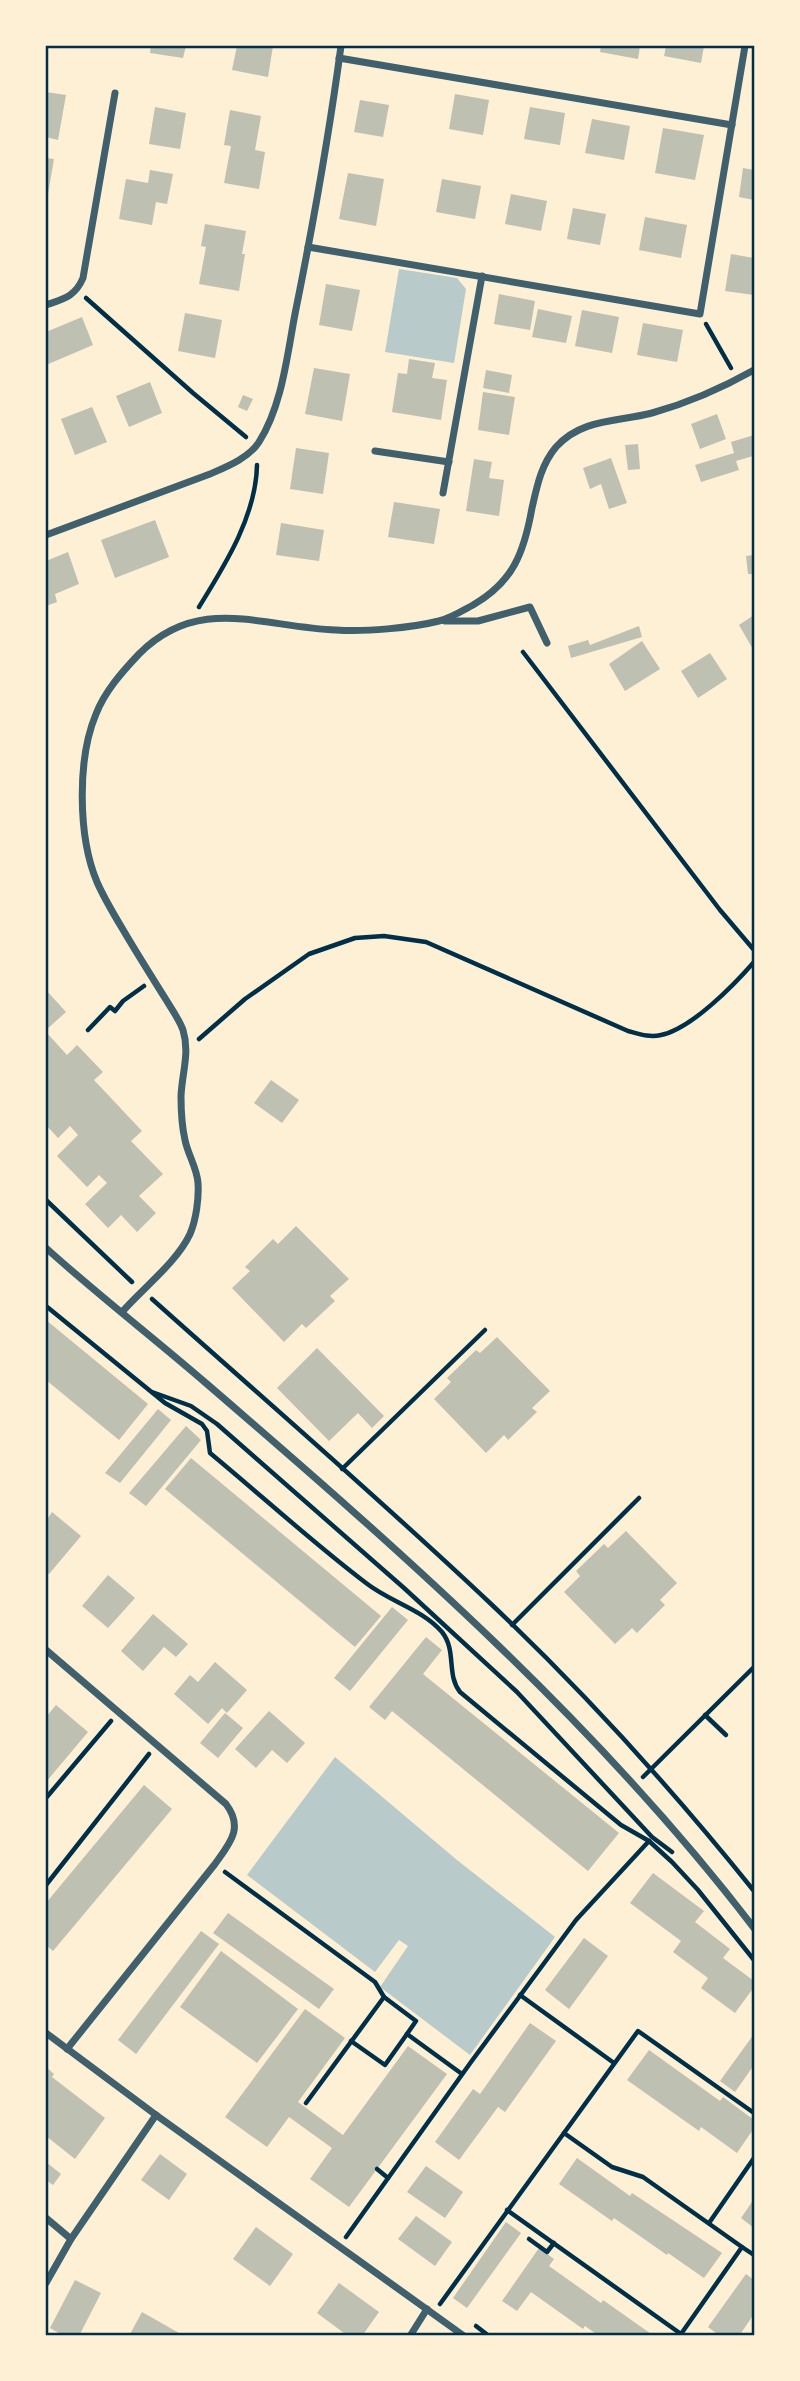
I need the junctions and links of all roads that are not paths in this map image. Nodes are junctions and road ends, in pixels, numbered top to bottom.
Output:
1 (341, 46) edge
2 (745, 46) edge
3 (339, 58) junction
4 (115, 93) dead end
5 (732, 125) junction
6 (308, 247) junction
7 (482, 276) junction
8 (46, 305) edge
9 (754, 370) edge
10 (375, 451) dead end
11 (449, 462) junction
12 (443, 493) dead end
13 (46, 534) edge
14 (441, 621) junction
15 (547, 643) dead end
16 (46, 1248) edge
17 (122, 1312) junction
18 (46, 1650) edge
19 (754, 1928) edge
20 (46, 2033) edge
21 (67, 2049) junction
22 (156, 2115) junction
23 (46, 2218) edge
24 (71, 2239) junction
25 (46, 2283) edge
26 (431, 2311) junction
27 (410, 2336) edge
28 (464, 2336) edge

1 - 3 street
2 - 5 street
3 - 5 street
3 - 6 street
4 - 8 street
5 - 7 street
6 - 7 street
6 - 13 street
7 - 11 street
9 - 14 street
10 - 11 street
11 - 12 street
14 - 15 street
14 - 17 street
16 - 17 street
17 - 19 street
18 - 21 street
20 - 21 street
21 - 22 street
22 - 24 street
22 - 26 street
23 - 24 street
24 - 25 street
26 - 27 street
26 - 28 street

